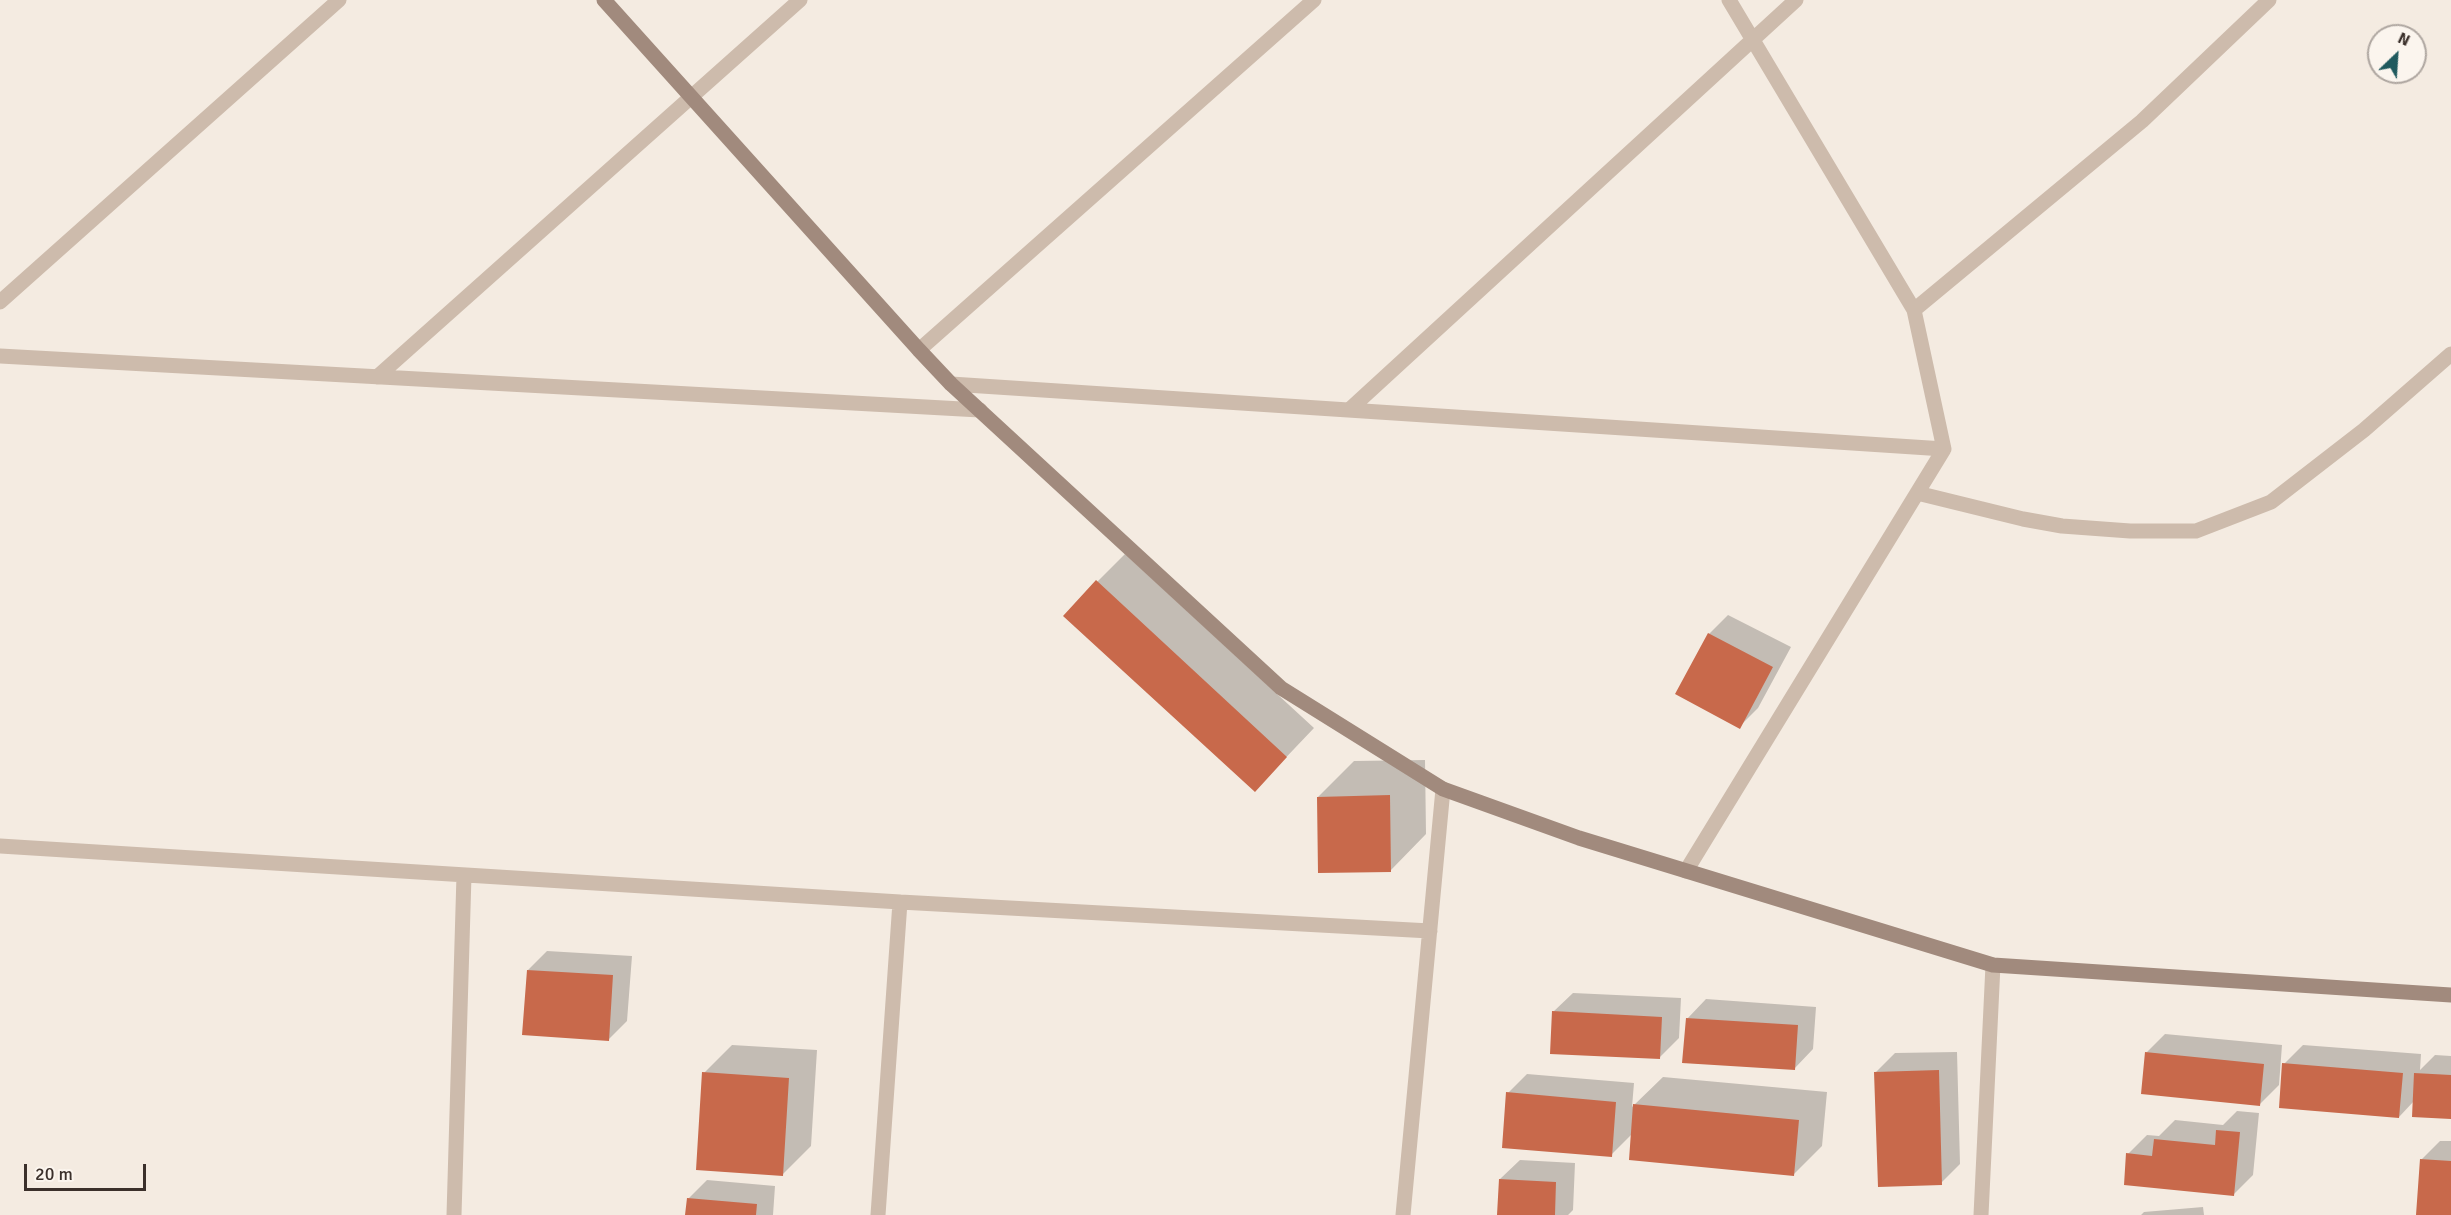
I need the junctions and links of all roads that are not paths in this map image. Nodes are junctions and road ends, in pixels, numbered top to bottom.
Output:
1 (339, 0) edge
2 (604, 0) edge
3 (800, 0) edge
4 (1314, 0) edge
5 (1729, 0) edge
6 (1796, 0) edge
7 (2269, 0) edge
8 (1752, 38) junction
9 (691, 97) junction
10 (0, 302) edge
11 (1914, 310) junction
12 (918, 350) junction
13 (2451, 354) edge
14 (0, 356) edge
15 (377, 377) junction
16 (951, 384) junction
17 (980, 410) junction
18 (1349, 410) junction
19 (1944, 449) junction
20 (1917, 493) junction
21 (1443, 789) junction
22 (0, 846) edge
23 (1686, 871) junction
24 (464, 876) junction
25 (900, 902) junction
26 (1430, 931) junction
27 (1993, 965) junction
28 (2451, 995) edge
29 (453, 1215) edge
30 (878, 1215) edge
31 (1402, 1215) edge
32 (1981, 1215) edge

1 - 10 street
2 - 9 street
3 - 9 street
4 - 12 street
5 - 8 street
6 - 8 street
7 - 11 street
8 - 11 street
8 - 18 street
9 - 12 street
9 - 15 street
11 - 19 street
12 - 16 street
13 - 20 street
14 - 15 street
15 - 17 street
16 - 17 street
16 - 18 street
17 - 21 street
18 - 19 street
19 - 20 street
20 - 23 street
21 - 23 street
21 - 26 street
22 - 24 street
23 - 27 street
24 - 25 street
24 - 29 street
25 - 26 street
25 - 30 street
26 - 31 street
27 - 28 street
27 - 32 street

